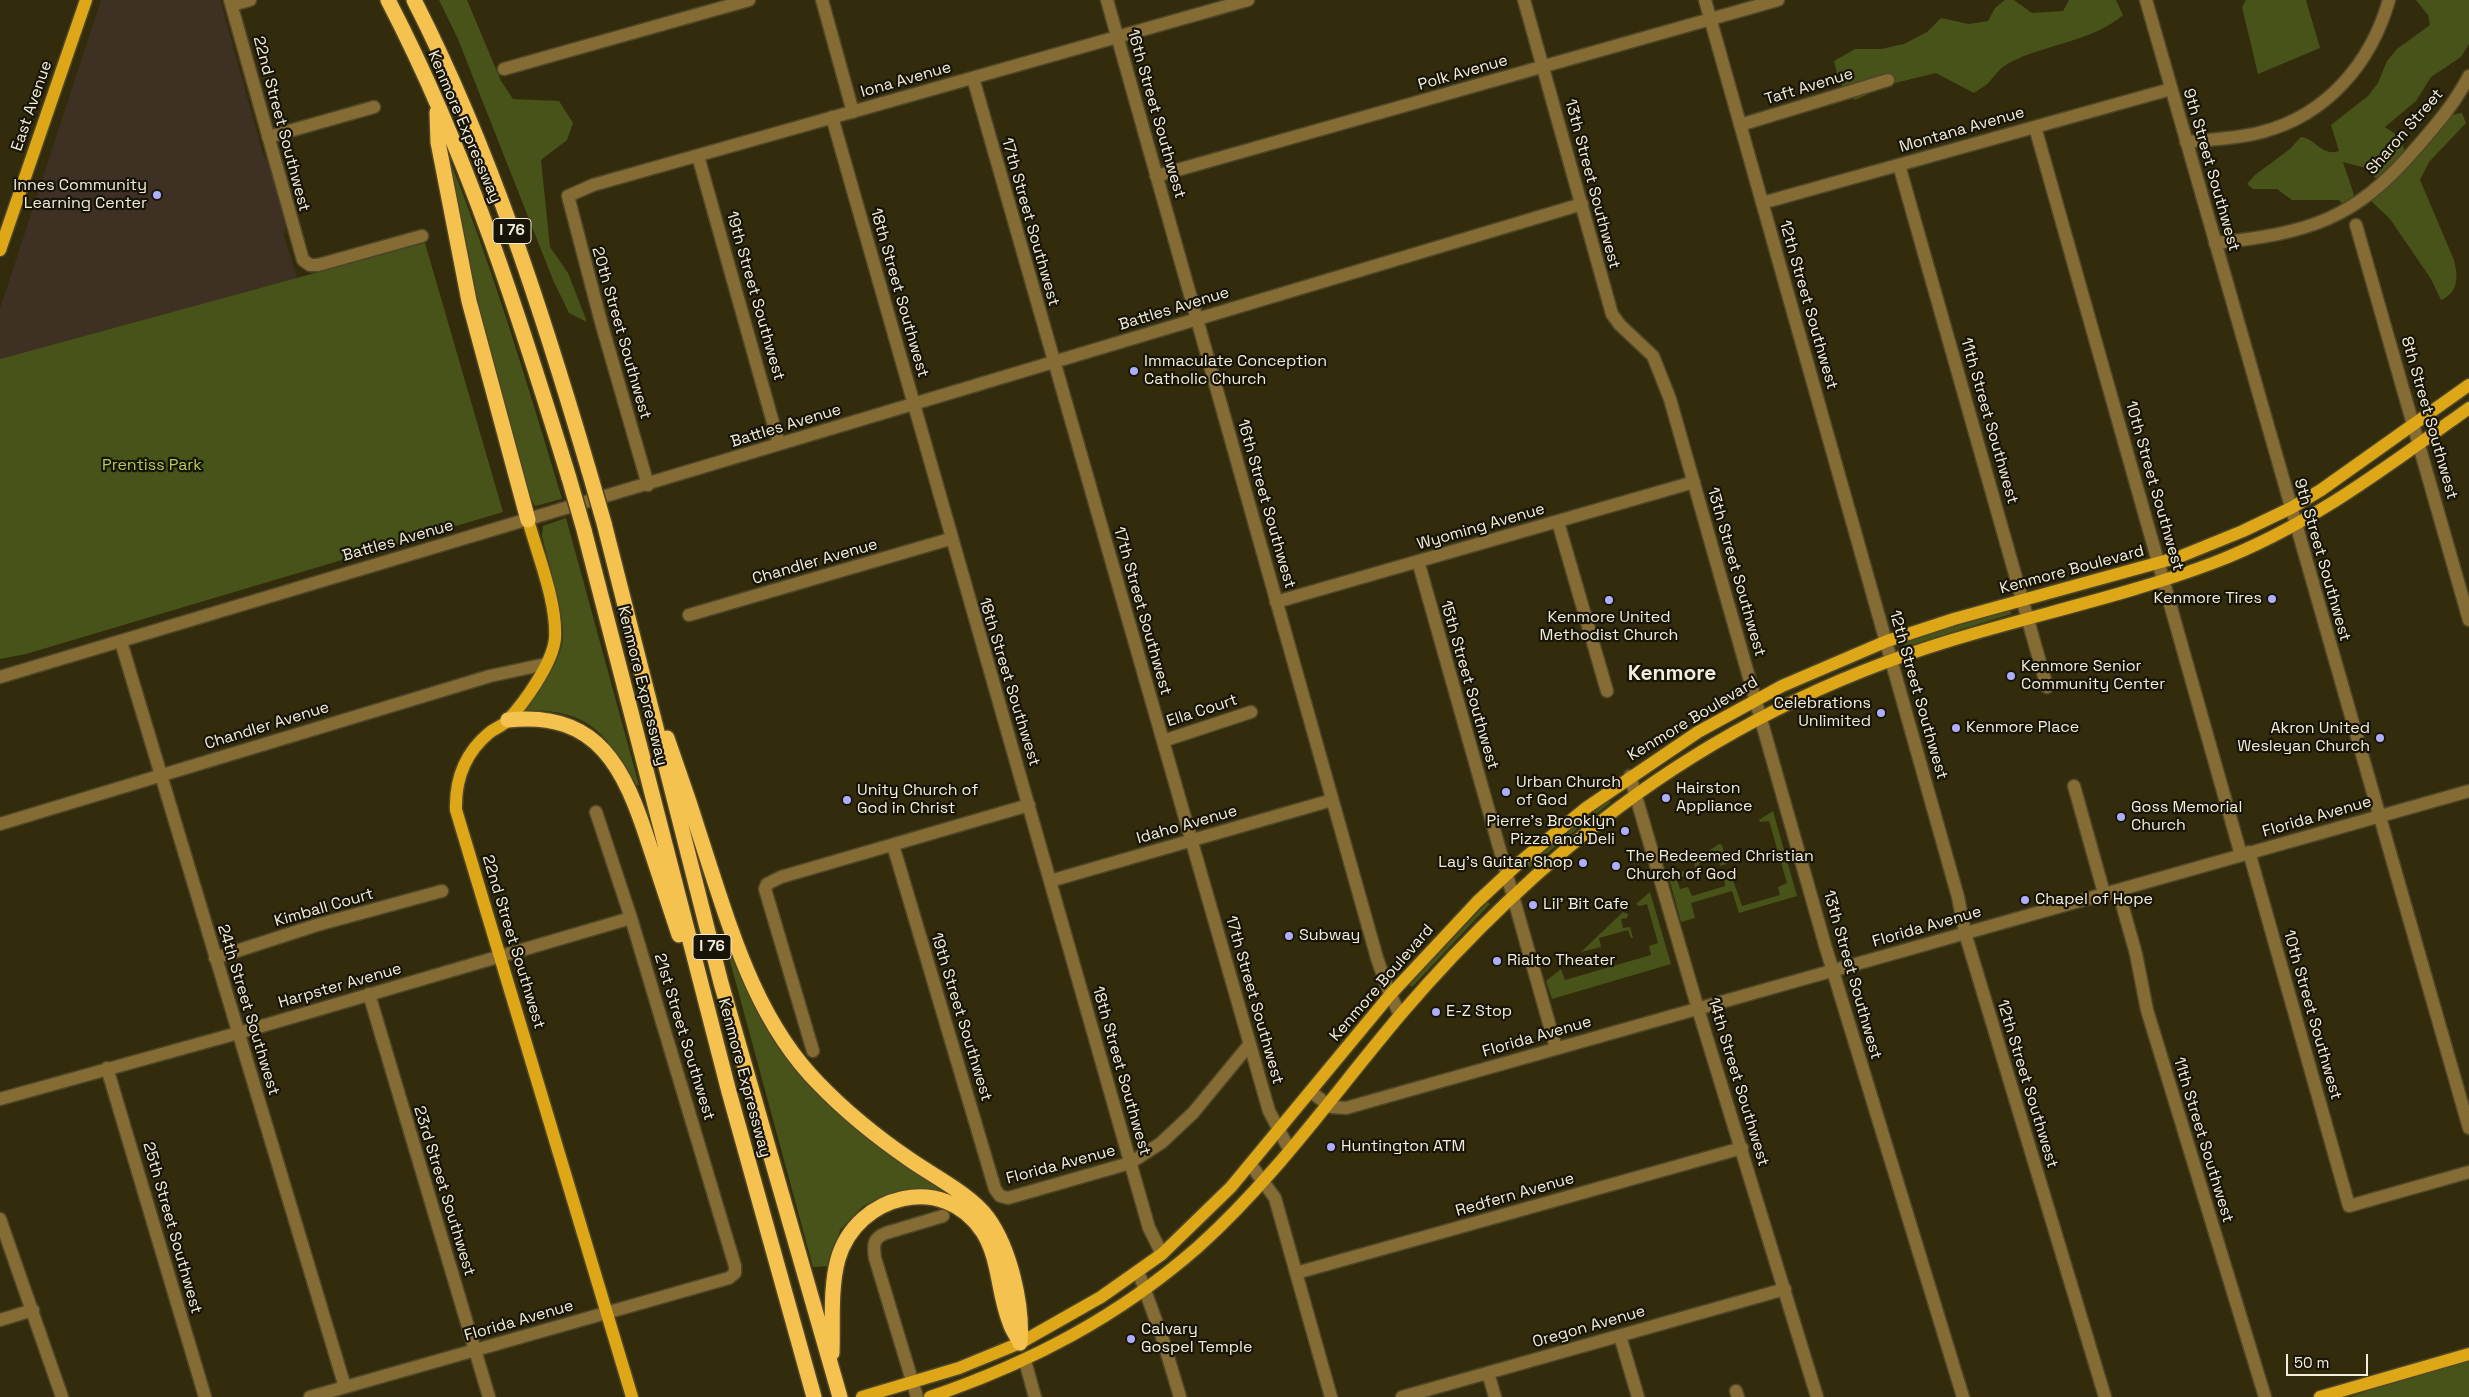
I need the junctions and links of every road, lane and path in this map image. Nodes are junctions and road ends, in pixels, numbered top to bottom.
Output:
1 (86, 0) edge
2 (250, 0) edge
3 (388, 0) edge
4 (414, 0) edge
5 (749, 0) edge
6 (822, 0) edge
7 (1107, 0) edge
8 (1248, 0) edge
9 (1524, 0) edge
10 (1705, 0) edge
11 (1778, 0) edge
12 (2146, 0) edge
13 (2389, 0) edge
14 (231, 3) edge
15 (1710, 19) junction
16 (1117, 37) junction
17 (1543, 67) junction
18 (504, 69) dead end
19 (2469, 76) edge
20 (973, 78) junction
21 (1888, 80) dead end
22 (2171, 89) junction
23 (437, 103) junction
24 (374, 107) dead end
25 (853, 112) junction
26 (832, 117) junction
27 (1740, 126) junction
28 (2035, 127) junction
29 (268, 137) junction
30 (2186, 142) junction
31 (698, 156) junction
32 (1898, 165) junction
33 (1156, 176) junction
34 (573, 192) joint
35 (1762, 203) junction
36 (1582, 204) junction
37 (2356, 225) dead end
38 (422, 236) dead end
39 (2215, 243) junction
40 (0, 250) edge
41 (1196, 320) junction
42 (1054, 362) junction
43 (2469, 386) edge
44 (913, 404) junction
45 (2469, 408) edge
46 (2414, 426) junction
47 (780, 444) junction
48 (2419, 444) junction
49 (1694, 482) junction
50 (648, 485) junction
51 (2291, 508) junction
52 (528, 520) junction
53 (1558, 522) junction
54 (2296, 526) junction
55 (950, 539) junction
56 (1418, 561) junction
57 (2159, 563) junction
58 (2163, 579) junction
59 (2023, 601) junction
60 (1276, 602) junction
61 (689, 615) dead end
62 (2028, 618) junction
63 (2469, 620) edge
64 (632, 638) junction
65 (1887, 641) junction
66 (121, 642) junction
67 (1892, 660) junction
68 (546, 664) junction
69 (0, 677) edge
70 (2046, 687) dead end
71 (1607, 692) dead end
72 (1755, 700) junction
73 (1251, 712) dead end
74 (1760, 718) junction
75 (508, 720) junction
76 (1163, 741) junction
77 (160, 775) junction
78 (1630, 776) junction
79 (2074, 786) dead end
80 (2469, 791) edge
81 (1635, 795) junction
82 (1332, 800) junction
83 (1029, 805) junction
84 (596, 812) dead end
85 (2381, 816) junction
86 (0, 824) edge
87 (1192, 841) junction
88 (893, 845) junction
89 (2245, 854) junction
90 (1505, 876) junction
91 (1050, 881) junction
92 (2118, 890) junction
93 (442, 891) dead end
94 (2104, 893) junction
95 (1511, 896) junction
96 (632, 918) junction
97 (1965, 933) junction
98 (500, 957) junction
99 (215, 958) junction
100 (1833, 970) junction
101 (369, 994) junction
102 (1390, 995) junction
103 (1698, 1009) junction
104 (1400, 1015) junction
105 (238, 1033) junction
106 (1249, 1045) junction
107 (1556, 1048) junction
108 (813, 1051) dead end
109 (107, 1068) junction
110 (729, 1092) junction
111 (1311, 1092) junction
112 (0, 1099) edge
113 (1327, 1104) junction
114 (2469, 1128) edge
115 (1279, 1132) junction
116 (1742, 1148) junction
117 (1289, 1149) junction
118 (1130, 1163) junction
119 (1251, 1165) junction
120 (2469, 1172) edge
121 (1262, 1181) junction
122 (1000, 1196) joint
123 (943, 1216) dead end
124 (0, 1220) edge
125 (1162, 1254) junction
126 (1138, 1271) junction
127 (735, 1273) joint
128 (1296, 1273) junction
129 (1145, 1288) junction
130 (1785, 1289) junction
131 (33, 1310) junction
132 (607, 1313) junction
133 (0, 1320) edge
134 (1620, 1336) junction
135 (1020, 1343) junction
136 (475, 1351) junction
137 (2469, 1354) edge
138 (1025, 1361) junction
139 (832, 1368) junction
140 (1488, 1372) junction
141 (912, 1383) junction
142 (345, 1387) junction
143 (884, 1394) edge
144 (62, 1397) edge
145 (205, 1397) edge
146 (310, 1397) edge
147 (489, 1397) edge
148 (632, 1397) edge
149 (814, 1397) edge
150 (840, 1397) edge
151 (862, 1397) edge
152 (917, 1397) edge
153 (930, 1397) edge
154 (1035, 1397) edge
155 (1180, 1397) edge
156 (1331, 1397) edge
157 (1402, 1397) edge
158 (1495, 1397) edge
159 (1638, 1397) edge
160 (1817, 1397) edge
161 (1963, 1397) edge
162 (2105, 1397) edge
163 (2265, 1397) edge
164 (2320, 1397) edge

1 - 40 main road, East Avenue
2 - 14 street
3 - 23 highway, Kenmore Expressway / I 76
4 - 64 highway, Kenmore Expressway / I 76, bridge
5 - 18 street
6 - 25 street
7 - 16 street, 16th Street Southwest
8 - 16 street, Iona Avenue
9 - 17 street, 13th Street Southwest
10 - 15 street, 12th Street Southwest
11 - 15 street, Polk Avenue
12 - 22 street, 9th Street Southwest
13 - 30 street
14 - 29 street, 22nd Street Southwest
15 - 17 street, Polk Avenue
15 - 27 street, 12th Street Southwest
16 - 20 street, Iona Avenue
16 - 33 street, 16th Street Southwest
17 - 33 street, Polk Avenue
17 - 36 street, 13th Street Southwest
19 - 39 street, Sharon Street
20 - 25 street, Iona Avenue
20 - 42 street, 17th Street Southwest
21 - 27 street, Taft Avenue
22 - 28 street, Montana Avenue
22 - 30 street, 9th Street Southwest
23 - 52 highway
23 - 110 highway, Kenmore Expressway / I 76, bridge
24 - 29 street
25 - 26 street, Iona Avenue
26 - 31 street, Iona Avenue
26 - 44 street, 18th Street Southwest
27 - 35 street, 12th Street Southwest
28 - 32 street, Montana Avenue
28 - 57 street, 10th Street Southwest
29 - 38 street, 22nd Street Southwest
30 - 39 street, 9th Street Southwest
31 - 34 street, Iona Avenue
31 - 47 street, 19th Street Southwest
32 - 35 street, Montana Avenue
32 - 59 street, 11th Street Southwest
33 - 41 street, 16th Street Southwest
34 - 50 street, 20th Street Southwest
35 - 65 street, 12th Street Southwest
36 - 41 street, Battles Avenue
36 - 49 street, 13th Street Southwest
37 - 46 street, 8th Street Southwest
39 - 51 street, 9th Street Southwest
41 - 42 street, Battles Avenue
41 - 60 street, 16th Street Southwest
42 - 44 street, Battles Avenue
42 - 76 street, 17th Street Southwest
43 - 46 main road, Kenmore Boulevard
44 - 47 street, Battles Avenue
44 - 55 street, 18th Street Southwest
45 - 48 main road, Kenmore Boulevard
46 - 48 street, 8th Street Southwest
46 - 51 main road, Kenmore Boulevard
47 - 50 street, Battles Avenue
48 - 54 main road, Kenmore Boulevard
48 - 63 street, 8th Street Southwest
49 - 53 street, Wyoming Avenue
49 - 72 street, 13th Street Southwest
50 - 52 street, Battles Avenue
51 - 54 street, 9th Street Southwest
51 - 57 main road, Kenmore Boulevard
52 - 66 street, Battles Avenue
52 - 68 main road, 22nd Street Southwest
53 - 56 street, Wyoming Avenue
53 - 71 street
54 - 58 main road, Kenmore Boulevard
54 - 85 street, 9th Street Southwest
55 - 61 street, Chandler Avenue
55 - 83 street, 18th Street Southwest
56 - 60 street, Wyoming Avenue
56 - 90 street, 15th Street Southwest
57 - 58 street, 10th Street Southwest
57 - 59 main road, Kenmore Boulevard
58 - 62 main road, Kenmore Boulevard
58 - 89 street, 10th Street Southwest
59 - 62 street, 11th Street Southwest
59 - 65 main road, Kenmore Boulevard
60 - 82 street, 16th Street Southwest
62 - 67 main road, Kenmore Boulevard
62 - 70 street, 11th Street Southwest
64 - 135 highway
64 - 139 highway, Kenmore Expressway / I 76
65 - 67 street, 12th Street Southwest
65 - 72 main road, Kenmore Boulevard
66 - 69 street, Battles Avenue
66 - 77 street, 24th Street Southwest
67 - 74 main road, Kenmore Boulevard
67 - 97 street, 12th Street Southwest
68 - 75 main road, 22nd Street Southwest
68 - 77 street, Chandler Avenue
72 - 74 street, 13th Street Southwest
72 - 78 main road, Kenmore Boulevard
73 - 76 street, Ella Court
74 - 81 main road, Kenmore Boulevard
74 - 100 street, 13th Street Southwest
75 - 98 main road, 22nd Street Southwest
75 - 110 highway
76 - 87 street, 17th Street Southwest
77 - 86 street, Chandler Avenue
77 - 99 street, 24th Street Southwest
78 - 81 street, 14th Street Southwest
78 - 90 main road, Kenmore Boulevard
79 - 94 street
80 - 85 street, Florida Avenue
81 - 95 main road, Kenmore Boulevard
81 - 103 street, 14th Street Southwest
82 - 87 street, Idaho Avenue
82 - 102 street, 16th Street Southwest
83 - 88 street
83 - 91 street, 18th Street Southwest
84 - 96 street, 21st Street Southwest
85 - 89 street, Florida Avenue
85 - 114 street, 9th Street Southwest
87 - 91 street, Idaho Avenue
87 - 106 street, 17th Street Southwest
88 - 108 street
88 - 122 street, 19th Street Southwest
89 - 92 street, Florida Avenue
89 - 120 street, 10th Street Southwest
90 - 95 street, 15th Street Southwest
90 - 102 main road, Kenmore Boulevard
91 - 118 street, 18th Street Southwest
92 - 94 street, Florida Avenue
92 - 163 street, 11th Street Southwest
93 - 99 street, Kimball Court
94 - 97 street, Florida Avenue
95 - 104 main road, Kenmore Boulevard
95 - 107 street, 15th Street Southwest
96 - 98 street, Harpster Avenue
96 - 127 street, 21st Street Southwest
97 - 100 street, Florida Avenue
97 - 162 street, 12th Street Southwest
98 - 101 street, Harpster Avenue
98 - 132 main road, 22nd Street Southwest
99 - 105 street, 24th Street Southwest
100 - 103 street, Florida Avenue
100 - 161 street, 13th Street Southwest
101 - 105 street, Harpster Avenue
101 - 136 street, 23rd Street Southwest
102 - 104 street, 16th Street Southwest
102 - 111 main road, Kenmore Boulevard
103 - 107 street, Florida Avenue
103 - 116 street, 14th Street Southwest
104 - 113 main road, Kenmore Boulevard
105 - 109 street, Harpster Avenue
105 - 142 street, 24th Street Southwest
106 - 115 street, 17th Street Southwest
106 - 118 street, Florida Avenue
107 - 113 street, Florida Avenue
109 - 112 street, Harpster Avenue
109 - 145 street, 25th Street Southwest
110 - 149 highway, Kenmore Expressway / I 76
111 - 113 street
111 - 115 main road, Kenmore Boulevard
113 - 117 main road, Kenmore Boulevard
115 - 117 street, 17th Street Southwest
115 - 119 main road, Kenmore Boulevard
116 - 128 street, Redfern Avenue
116 - 130 street, 14th Street Southwest
117 - 121 main road, Kenmore Boulevard
118 - 122 street, Florida Avenue
118 - 125 street, 18th Street Southwest
119 - 121 street
119 - 125 main road, Kenmore Boulevard
121 - 128 street
121 - 129 main road, Kenmore Boulevard
123 - 141 street
124 - 131 street
125 - 126 main road, Kenmore Boulevard
126 - 129 street
126 - 135 main road, Kenmore Boulevard
127 - 132 street, Florida Avenue
128 - 156 street
129 - 138 main road, Kenmore Boulevard
129 - 155 street
130 - 134 street, Oregon Avenue
130 - 160 street, 14th Street Southwest
131 - 133 street
131 - 144 street
132 - 136 street, Florida Avenue
132 - 148 main road, 22nd Street Southwest
134 - 140 street, Oregon Avenue
134 - 159 street
135 - 138 main road
135 - 139 highway
135 - 141 main road, Kenmore Boulevard
136 - 142 street, Florida Avenue
136 - 147 street, 23rd Street Southwest
137 - 164 main road
138 - 153 main road, Kenmore Boulevard
138 - 154 street
139 - 150 highway, Kenmore Expressway / I 76
140 - 157 street, Oregon Avenue
140 - 158 street
141 - 143 main road, Kenmore Boulevard
141 - 152 street
142 - 146 street, Florida Avenue
143 - 151 main road, Kenmore Boulevard

